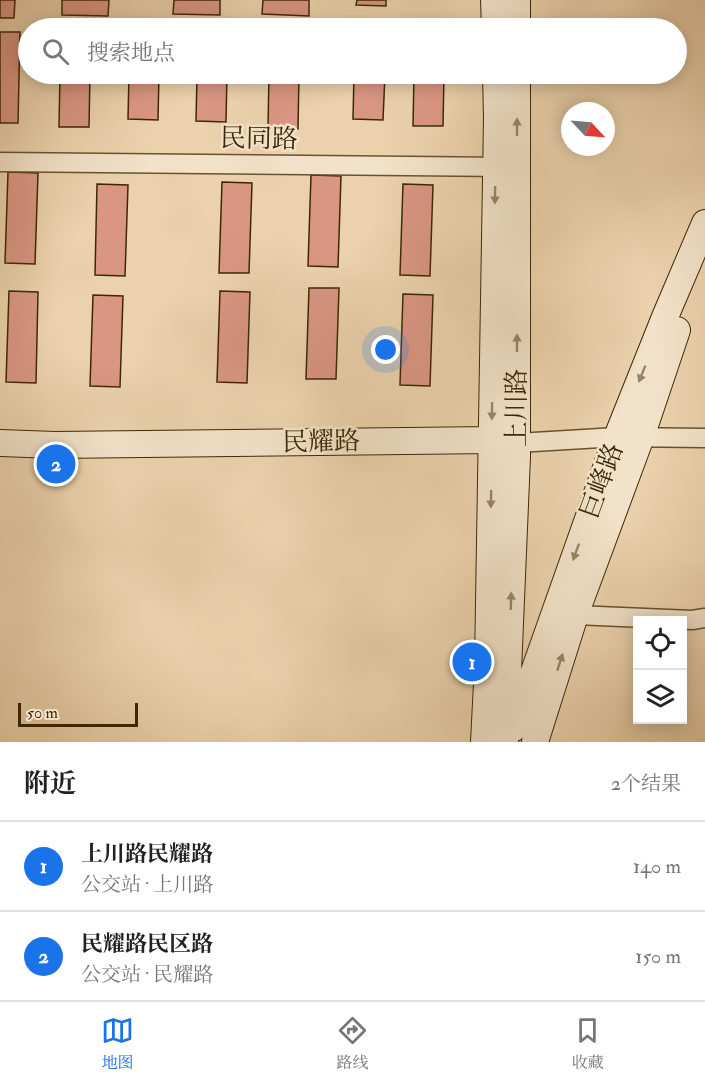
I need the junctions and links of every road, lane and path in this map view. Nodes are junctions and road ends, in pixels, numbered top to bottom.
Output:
1 (494, 0) edge
2 (517, 0) edge
3 (495, 18) edge
4 (517, 18) edge
5 (497, 84) edge
6 (516, 84) edge
7 (0, 162) edge
8 (506, 167) junction
9 (705, 223) edge
10 (705, 264) edge
11 (629, 437) junction
12 (705, 438) edge
13 (492, 440) junction
14 (0, 442) edge
15 (517, 443) junction
16 (575, 615) junction
17 (705, 618) edge
18 (487, 691) junction
19 (538, 730) edge
20 (509, 732) edge
21 (484, 742) edge

1 - 3 street
2 - 4 street
5 - 8 street, 上川路
8 -> 6 street, 上川路
7 - 8 street, 民同路
8 -> 13 street, 上川路
15 -> 8 street, 上川路
9 -> 11 street, 巨峰路
10 - 11 street, 巨峰路
11 - 12 street, 民耀路
11 - 15 street, 民耀路
11 - 16 street, 巨峰路
11 -> 20 street, 巨峰路
13 - 14 street, 民耀路
13 - 15 street, 民耀路
13 -> 18 street, 上川路
20 -> 15 street, 上川路
16 - 17 street
19 -> 16 street, 巨峰路
18 - 20 street
18 - 21 street, 上川路
19 - 20 street

